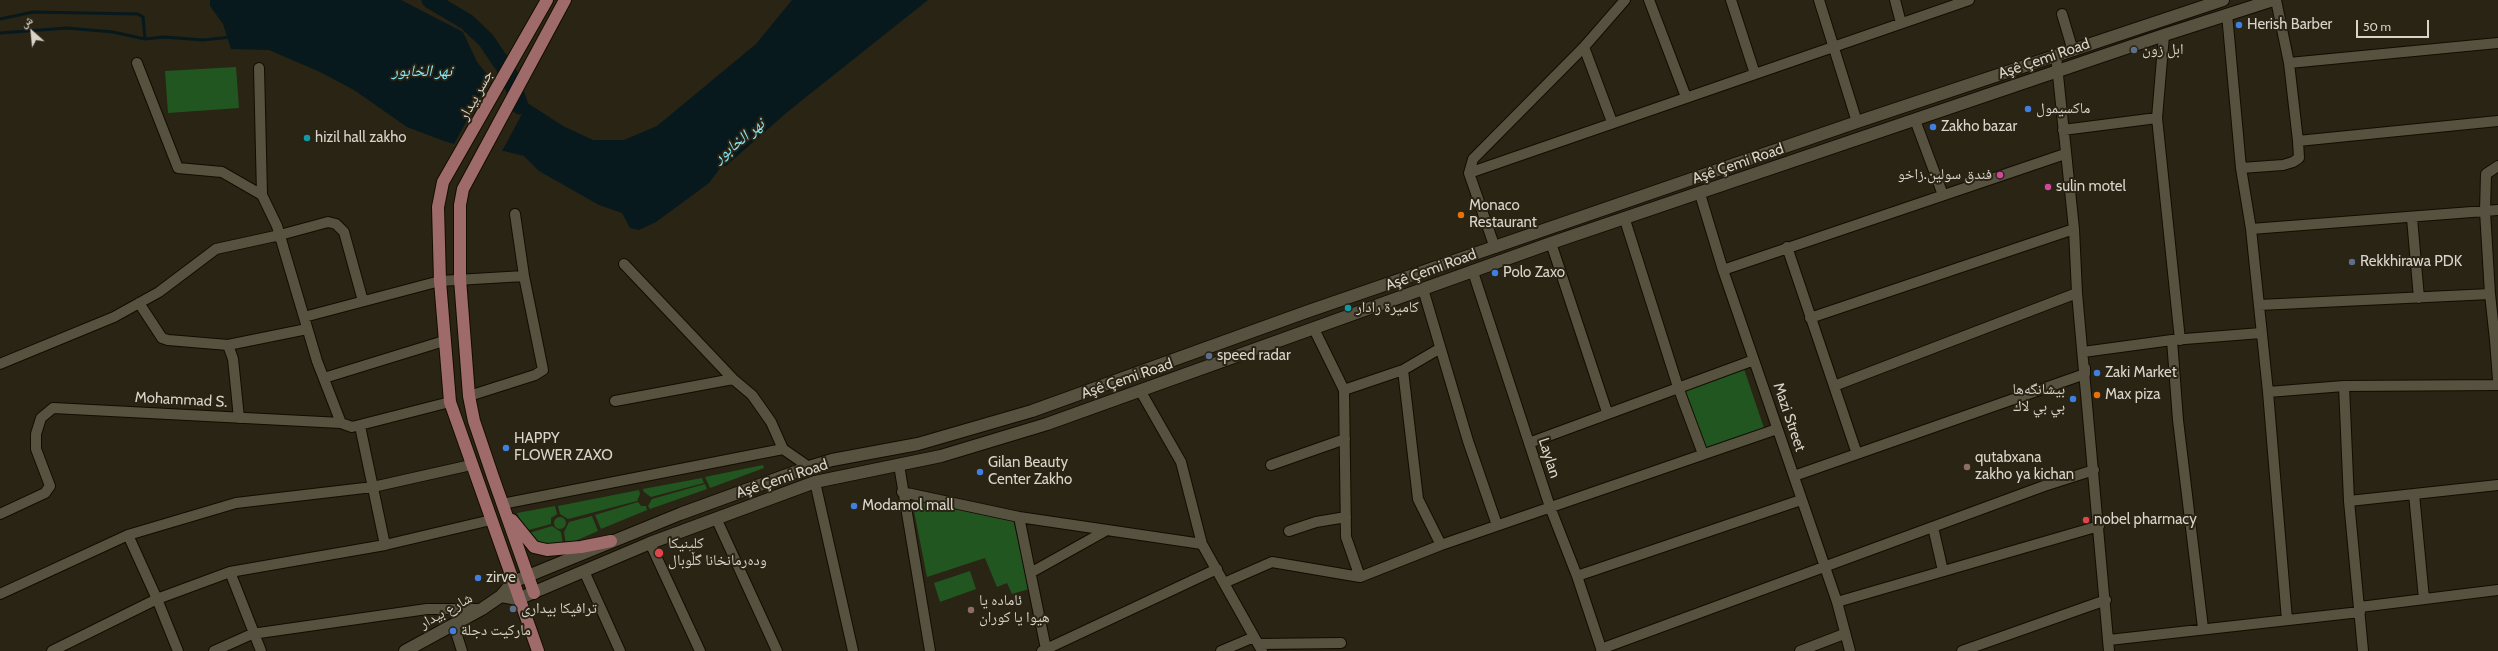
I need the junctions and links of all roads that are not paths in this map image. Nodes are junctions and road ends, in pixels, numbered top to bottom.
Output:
1 (547, 0) edge
2 (565, 0) edge
3 (1625, 0) edge
4 (1650, 0) edge
5 (1731, 0) edge
6 (1819, 0) edge
7 (1896, 0) edge
8 (1969, 0) edge
9 (2223, 0) edge
10 (2274, 0) edge
11 (2062, 14) dead end
12 (2227, 14) junction
13 (1902, 23) junction
14 (2164, 35) junction
15 (2498, 43) edge
16 (1835, 46) junction
17 (1584, 47) junction
18 (2073, 51) junction
19 (2056, 56) junction
20 (137, 63) dead end
21 (2289, 63) junction
22 (259, 68) dead end
23 (2058, 71) junction
24 (1754, 74) junction
25 (1686, 97) junction
26 (2157, 118) junction
27 (1915, 120) junction
28 (2498, 121) edge
29 (1612, 122) junction
30 (1857, 122) junction
31 (2063, 130) junction
32 (2298, 141) junction
33 (2065, 154) junction
34 (2498, 166) edge
35 (2241, 168) junction
36 (1469, 173) junction
37 (1700, 194) junction
38 (262, 195) junction
39 (1943, 195) junction
40 (2498, 210) edge
41 (2485, 211) junction
42 (515, 214) dead end
43 (2412, 218) junction
44 (1625, 220) junction
45 (2074, 229) junction
46 (2251, 229) junction
47 (280, 235) junction
48 (1551, 244) junction
49 (1787, 247) junction
50 (1495, 248) junction
51 (624, 264) dead end
52 (1723, 270) junction
53 (1473, 272) junction
54 (524, 276) junction
55 (460, 279) junction
56 (440, 281) junction
57 (1423, 289) junction
58 (2077, 293) junction
59 (2490, 294) junction
60 (2419, 298) junction
61 (363, 301) junction
62 (139, 303) junction
63 (2259, 305) junction
64 (304, 317) junction
65 (1810, 318) junction
66 (307, 329) junction
67 (1314, 329) junction
68 (2261, 333) junction
69 (2176, 340) junction
70 (2497, 340) edge
71 (444, 341) junction
72 (228, 345) junction
73 (1439, 349) junction
74 (2083, 352) junction
75 (1754, 360) junction
76 (0, 364) edge
77 (2084, 366) junction
78 (1402, 370) junction
79 (324, 378) junction
80 (733, 379) junction
81 (2498, 380) edge
82 (2498, 385) edge
83 (1834, 386) junction
84 (2344, 386) junction
85 (1678, 387) junction
86 (1344, 390) junction
87 (1141, 392) junction
88 (2268, 392) junction
89 (469, 396) junction
90 (615, 401) dead end
91 (450, 402) junction
92 (1606, 412) junction
93 (239, 418) junction
94 (341, 423) junction
95 (360, 426) junction
96 (1777, 429) junction
97 (1345, 439) junction
98 (1528, 443) junction
99 (783, 449) junction
100 (1703, 454) junction
101 (1857, 454) junction
102 (471, 465) junction
103 (899, 465) junction
104 (1271, 465) dead end
105 (808, 467) junction
106 (2094, 470) junction
107 (1794, 476) junction
108 (815, 482) junction
109 (2498, 485) edge
110 (372, 487) junction
111 (902, 492) junction
112 (2414, 494) junction
113 (1801, 500) junction
114 (2349, 500) junction
115 (502, 504) junction
116 (1550, 507) junction
117 (0, 514) edge
118 (1019, 517) junction
119 (1346, 517) junction
120 (716, 518) junction
121 (491, 520) junction
122 (1497, 525) junction
123 (2099, 526) junction
124 (1933, 527) junction
125 (1107, 530) junction
126 (1289, 531) dead end
127 (128, 535) junction
128 (612, 541) junction
129 (650, 542) junction
130 (1202, 544) junction
131 (385, 545) junction
132 (1441, 545) junction
133 (1825, 566) junction
134 (1217, 569) junction
135 (584, 571) junction
136 (1943, 571) junction
137 (230, 572) junction
138 (1032, 572) junction
139 (528, 576) junction
140 (1577, 576) junction
141 (1360, 577) junction
142 (513, 582) junction
143 (1224, 583) junction
144 (2498, 590) edge
145 (534, 593) junction
146 (0, 594) edge
147 (501, 596) junction
148 (157, 599) junction
149 (518, 599) junction
150 (2424, 599) junction
151 (2106, 600) junction
152 (1837, 602) junction
153 (482, 609) junction
154 (2360, 609) junction
155 (2287, 620) junction
156 (454, 626) junction
157 (2203, 628) junction
158 (252, 634) junction
159 (1844, 634) junction
160 (2109, 640) junction
161 (1341, 642) dead end
162 (1258, 644) edge
163 (67, 648) edge
164 (1044, 650) edge
165 (1602, 650) edge
166 (52, 651) edge
167 (178, 651) edge
168 (214, 651) edge
169 (261, 651) edge
170 (405, 651) edge
171 (462, 651) edge
172 (538, 651) edge
173 (620, 651) edge
174 (700, 651) edge
175 (777, 651) edge
176 (853, 651) edge
177 (930, 651) edge
178 (1221, 651) edge
179 (1800, 651) edge
180 (1850, 651) edge
181 (1962, 651) edge
182 (2109, 651) edge
183 (2363, 651) edge

1 - 56 main road, جسر بيدار
2 - 55 main road
3 - 17 street
4 - 25 street
5 - 24 street
6 - 16 street
7 - 13 street
8 - 13 street
9 - 18 main road, Aşê Çemi Road
10 - 12 main road, Aşê Çemi Road
10 - 21 street
11 - 18 street
12 - 14 main road, Aşê Çemi Road
12 - 35 street
13 - 16 street
14 - 23 main road, Aşê Çemi Road
14 - 26 street
15 - 21 street
16 - 24 street
16 - 30 street
17 - 29 street
17 - 36 street
18 - 19 main road, Aşê Çemi Road
19 - 23 street
19 - 30 main road, Aşê Çemi Road
20 - 38 street
21 - 32 street
22 - 38 street
23 - 27 main road, Aşê Çemi Road
23 - 31 street
24 - 25 street
25 - 29 street
26 - 31 street
26 - 69 street
27 - 37 main road, Aşê Çemi Road
27 - 39 street
28 - 32 street
29 - 36 street
30 - 50 main road, Aşê Çemi Road
31 - 33 street
32 - 35 street
33 - 39 street
33 - 45 street
34 - 41 street
35 - 46 street
36 - 50 street
37 - 44 main road, Aşê Çemi Road
37 - 52 street, Mazi Street
38 - 47 street
39 - 49 street
40 - 41 street
41 - 43 street
41 - 59 street
42 - 54 street
43 - 46 street
43 - 60 street
44 - 48 main road, Aşê Çemi Road
44 - 85 street
45 - 58 street
45 - 65 street
46 - 63 street
47 - 61 street
47 - 62 street
47 - 64 street
48 - 53 main road, Aşê Çemi Road
48 - 92 street
49 - 52 street
49 - 65 street
50 - 105 main road, Aşê Çemi Road
51 - 80 street
52 - 75 street, Mazi Street
53 - 57 main road, Aşê Çemi Road
53 - 98 street, Laylan
54 - 55 street
54 - 89 street
55 - 56 street
55 - 89 main road
56 - 61 street
56 - 71 main road, جسر بيدار
57 - 67 main road, Aşê Çemi Road
57 - 73 street
58 - 74 street
58 - 83 street
59 - 60 street
59 - 70 street
60 - 63 street
61 - 64 street
62 - 72 street
62 - 76 street
63 - 68 street
64 - 66 street
65 - 83 street
66 - 72 street
66 - 79 street
67 - 86 street
67 - 87 main road, Aşê Çemi Road
68 - 69 street
68 - 88 street
69 - 74 street
69 - 157 street
70 - 81 street
71 - 79 street
71 - 91 main road, جسر بيدار
72 - 93 street
73 - 78 street
73 - 122 street
74 - 77 street
75 - 85 street
75 - 96 street, Mazi Street
77 - 101 street
77 - 106 street
78 - 86 street
78 - 132 street
79 - 94 street
80 - 90 street
80 - 99 street
82 - 84 street
83 - 101 street
84 - 88 street
84 - 114 street
85 - 92 street
85 - 100 street
86 - 97 street
87 - 103 main road, Aşê Çemi Road
87 - 130 street
88 - 155 street
89 - 115 main road
91 - 95 street, Mohammad S.
91 - 102 main road, جسر بيدار
92 - 98 street
93 - 94 street, Mohammad S.
93 - 117 street, Mohammad S.
94 - 95 street, Mohammad S.
95 - 110 street
96 - 100 street
96 - 107 street, Mazi Street
97 - 104 street
97 - 119 street
98 - 116 street, Laylan
99 - 105 street
99 - 115 street
100 - 116 street
101 - 107 street
102 - 110 street
102 - 121 main road, جسر بيدار
103 - 108 main road, Aşê Çemi Road
103 - 111 street
105 - 128 main road, Aşê Çemi Road
106 - 123 street
106 - 124 street
107 - 113 street, Mazi Street
108 - 120 main road, Aşê Çemi Road
108 - 176 street
109 - 112 street
110 - 127 street
110 - 131 street
111 - 118 street
111 - 177 street
112 - 114 street
112 - 150 street
113 - 133 street, Mazi Street
113 - 140 street
114 - 154 street
115 - 128 main road
115 - 139 main road
116 - 122 street
116 - 140 street, Laylan
118 - 125 street
118 - 138 street
119 - 126 street
119 - 141 street
120 - 129 main road, Aşê Çemi Road
120 - 175 street
121 - 131 street
121 - 142 main road, جسر بيدار
122 - 132 street
123 - 136 street
123 - 151 street
124 - 133 street
124 - 136 street
125 - 130 street
125 - 138 street
127 - 146 street
127 - 148 street
128 - 139 main road, Aşê Çemi Road
129 - 135 main road, Aşê Çemi Road
129 - 174 street
130 - 134 street
131 - 137 street
132 - 141 street
133 - 152 street, Mazi Street
133 - 165 street
134 - 143 street
134 - 164 street
135 - 145 main road, Aşê Çemi Road
135 - 173 street
136 - 152 street
137 - 148 street
137 - 158 street
138 - 164 street
139 - 142 main road, Aşê Çemi Road
139 - 145 main road
140 - 165 street, Laylan
141 - 143 street
142 - 147 main road, شارع بيدار
142 - 149 main road, جسر بيدار
143 - 162 street
144 - 150 street
145 - 149 main road, Aşê Çemi Road
147 - 149 main road
147 - 153 main road, شارع بيدار
148 - 163 street
148 - 167 street
149 - 172 main road, جسر بيدار
150 - 154 street
151 - 160 street
151 - 181 street
152 - 159 street, Mazi Street
153 - 156 main road, شارع بيدار
153 - 158 street
154 - 155 street
154 - 183 street
155 - 157 street
156 - 170 main road, شارع بيدار
156 - 171 street
157 - 160 street
158 - 168 street
158 - 169 street
159 - 179 street
159 - 180 street, Mazi Street
160 - 182 street
161 - 162 street
162 - 178 street
163 - 166 street

